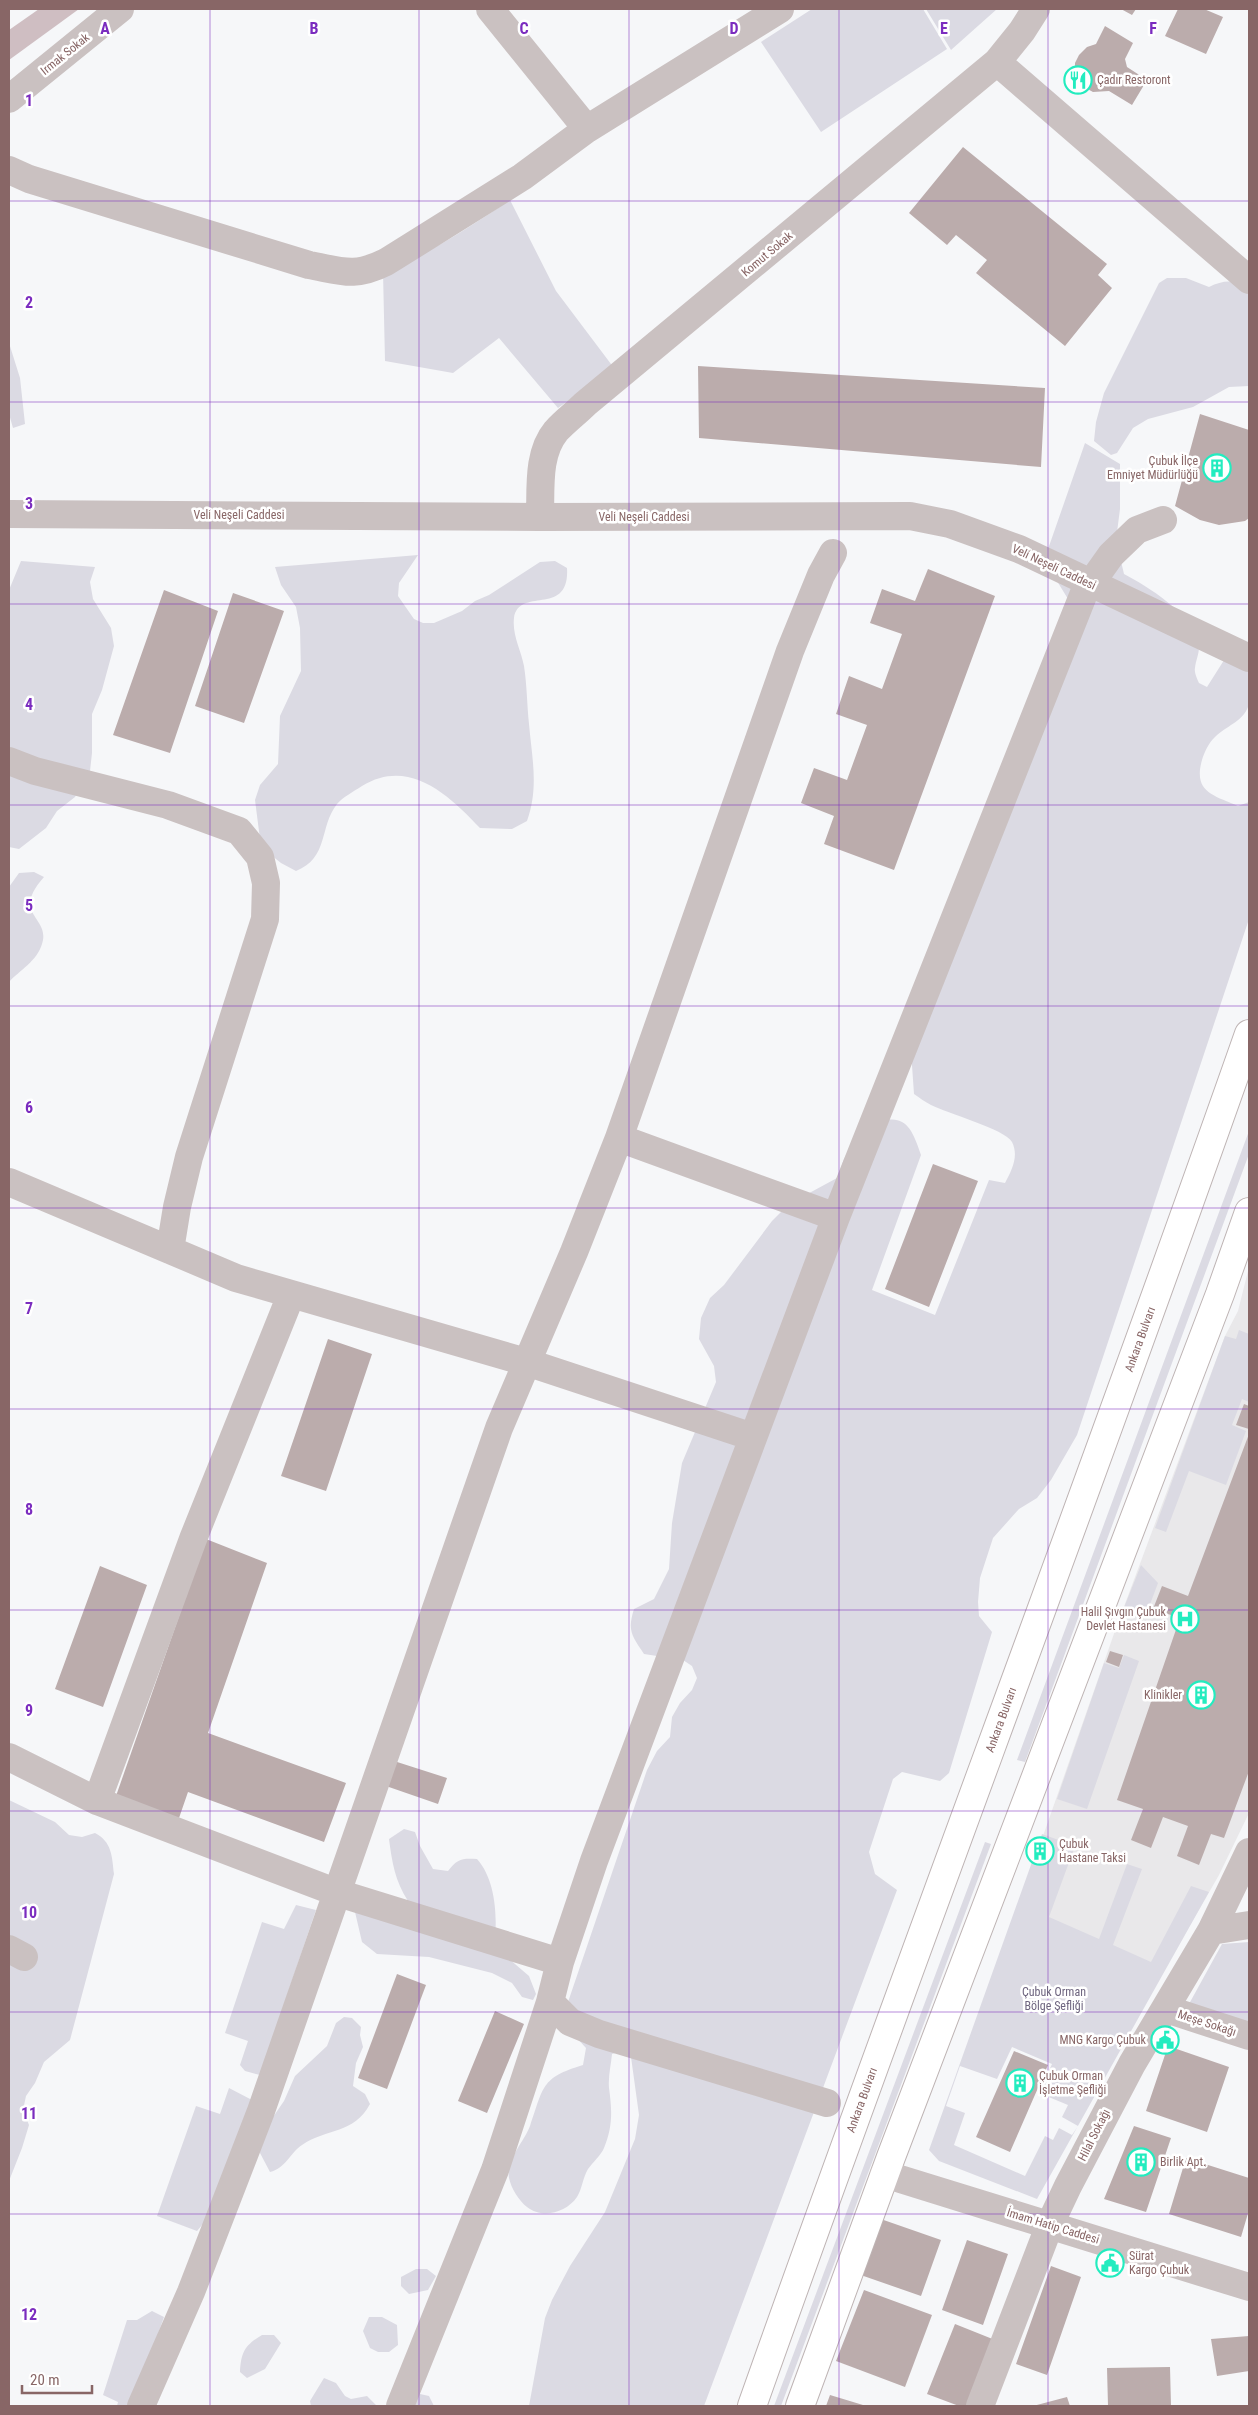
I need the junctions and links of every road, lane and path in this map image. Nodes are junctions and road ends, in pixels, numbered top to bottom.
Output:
1 (120, 9) edge
2 (490, 9) edge
3 (780, 9) edge
4 (1036, 9) edge
5 (997, 62) junction
6 (9, 99) edge
7 (587, 129) junction
8 (9, 170) edge
9 (1249, 280) edge
10 (9, 514) edge
11 (540, 517) junction
12 (1163, 520) dead end
13 (833, 553) dead end
14 (1091, 583) junction
15 (1249, 658) edge
16 (9, 761) edge
17 (1249, 1034) edge
18 (619, 1138) junction
19 (9, 1182) edge
20 (1249, 1212) edge
21 (836, 1217) junction
22 (170, 1250) junction
23 (291, 1295) junction
24 (526, 1362) junction
25 (753, 1437) junction
26 (9, 1757) edge
27 (97, 1801) junction
28 (1249, 1852) edge
29 (338, 1893) junction
30 (1249, 1925) edge
31 (1211, 1931) junction
32 (560, 1962) junction
33 (550, 2002) junction
34 (1166, 2009) junction
35 (1249, 2036) edge
36 (827, 2103) dead end
37 (884, 2174) junction
38 (1050, 2224) junction
39 (1249, 2287) edge
40 (140, 2406) edge
41 (400, 2406) edge
42 (752, 2406) edge
43 (800, 2406) edge
44 (980, 2406) edge

1 - 6 street, Irmak Sokak
2 - 7 street
3 - 7 street
4 - 5 street, Komut Sokak
5 - 9 street
5 - 11 street, Komut Sokak
7 - 8 street
10 - 11 street, Veli Neşeli Caddesi
11 - 14 street, Veli Neşeli Caddesi
12 - 14 street
13 - 18 street
14 - 15 street, Veli Neşeli Caddesi
14 - 21 street
16 - 22 street
17 - 42 main road, Ankara Bulvarı
18 - 21 street
18 - 24 street
19 - 22 street
20 - 37 main road
21 - 25 street
22 - 23 street
23 - 24 street
23 - 27 street
24 - 25 street
24 - 29 street
25 - 32 street
26 - 27 street
27 - 29 street
28 - 31 street, Hilal Sokağı
29 - 32 street
29 - 40 street
30 - 31 street
31 - 34 street, Hilal Sokağı
32 - 33 street
33 - 36 street
33 - 41 street
34 - 35 street, Meşe Sokağı
34 - 38 street, Hilal Sokağı
37 - 38 street, İmam Hatip Caddesi
37 - 43 main road
38 - 39 street, İmam Hatip Caddesi
38 - 44 street, Hilal Sokağı

